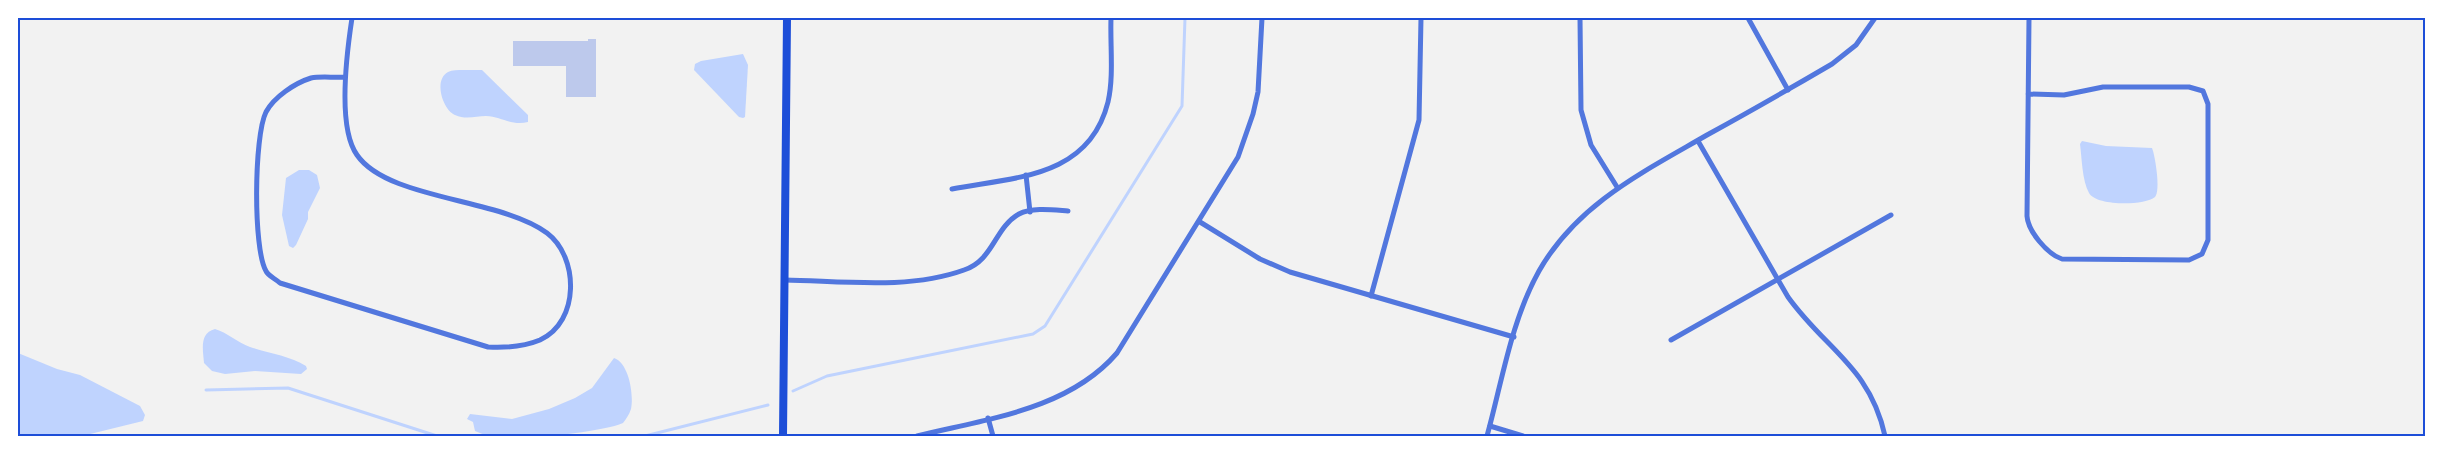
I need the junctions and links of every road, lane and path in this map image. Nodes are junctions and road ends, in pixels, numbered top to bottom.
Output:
1 (352, 18) edge
2 (787, 18) edge
3 (1111, 18) edge
4 (1262, 18) edge
5 (1421, 18) edge
6 (1580, 18) edge
7 (1748, 18) edge
8 (1875, 18) edge
9 (2029, 18) edge
10 (345, 77) junction
11 (1788, 90) junction
12 (2028, 94) junction
13 (1698, 140) junction
14 (1026, 175) junction
15 (1617, 187) junction
16 (952, 189) dead end
17 (1068, 211) dead end
18 (1030, 212) junction
19 (1891, 215) dead end
20 (1200, 222) junction
21 (1778, 279) junction
22 (784, 280) junction
23 (1371, 296) junction
24 (1514, 337) junction
25 (1671, 340) dead end
26 (988, 418) junction
27 (1490, 426) junction
28 (783, 436) edge
29 (917, 436) edge
30 (993, 436) edge
31 (1487, 436) edge
32 (1523, 436) edge
33 (1885, 436) edge

1 - 10 street
2 - 22 main road
3 - 14 street
4 - 20 street
5 - 23 street
6 - 15 street
7 - 11 street
8 - 11 street
9 - 12 street
10 - 10 street
11 - 13 street
12 - 12 street
13 - 15 street
13 - 21 street
14 - 16 street
14 - 18 street
15 - 24 street
17 - 18 street
18 - 22 street
19 - 21 street
20 - 23 street
20 - 26 street
21 - 25 street
21 - 33 street
22 - 28 main road
23 - 24 street
24 - 27 street
26 - 29 street
26 - 30 street
27 - 31 street
27 - 32 street

